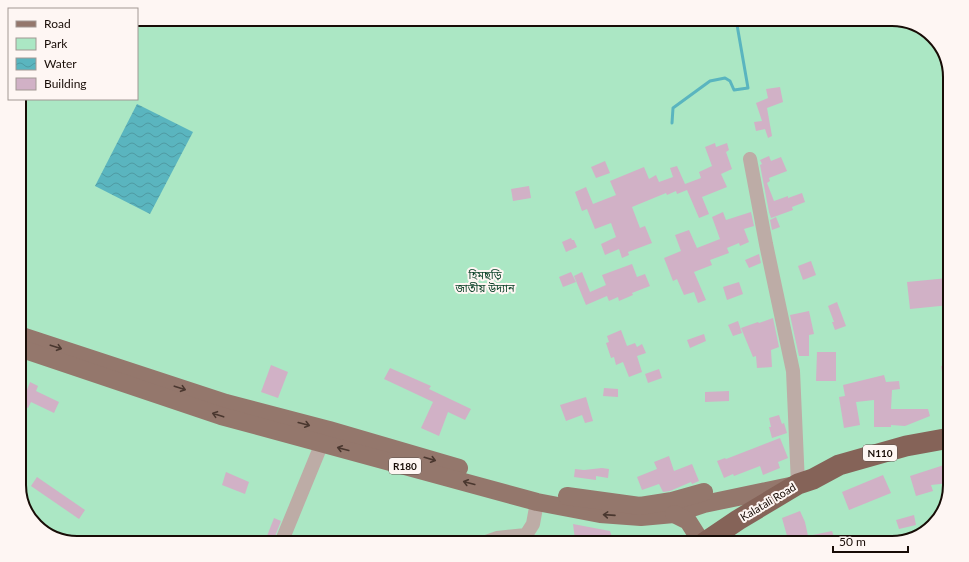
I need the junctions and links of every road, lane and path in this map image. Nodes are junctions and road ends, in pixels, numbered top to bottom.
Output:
1 (750, 159) dead end
2 (26, 337) edge
3 (26, 350) edge
4 (943, 439) edge
5 (322, 443) junction
6 (943, 452) edge
7 (806, 481) junction
8 (537, 502) junction
9 (674, 514) junction
10 (284, 536) edge
11 (512, 536) edge
12 (698, 536) edge
13 (714, 536) edge

1 - 7 street
2 -> 7 main road, R180
5 -> 3 main road, R180
4 - 7 highway, N110
8 -> 5 main road, R180
5 - 10 street
6 - 7 highway, N110
7 - 9 main road, R180
7 - 13 highway, Kalatali Road / N110
9 -> 8 main road, R180
8 - 11 street
9 - 12 main road

